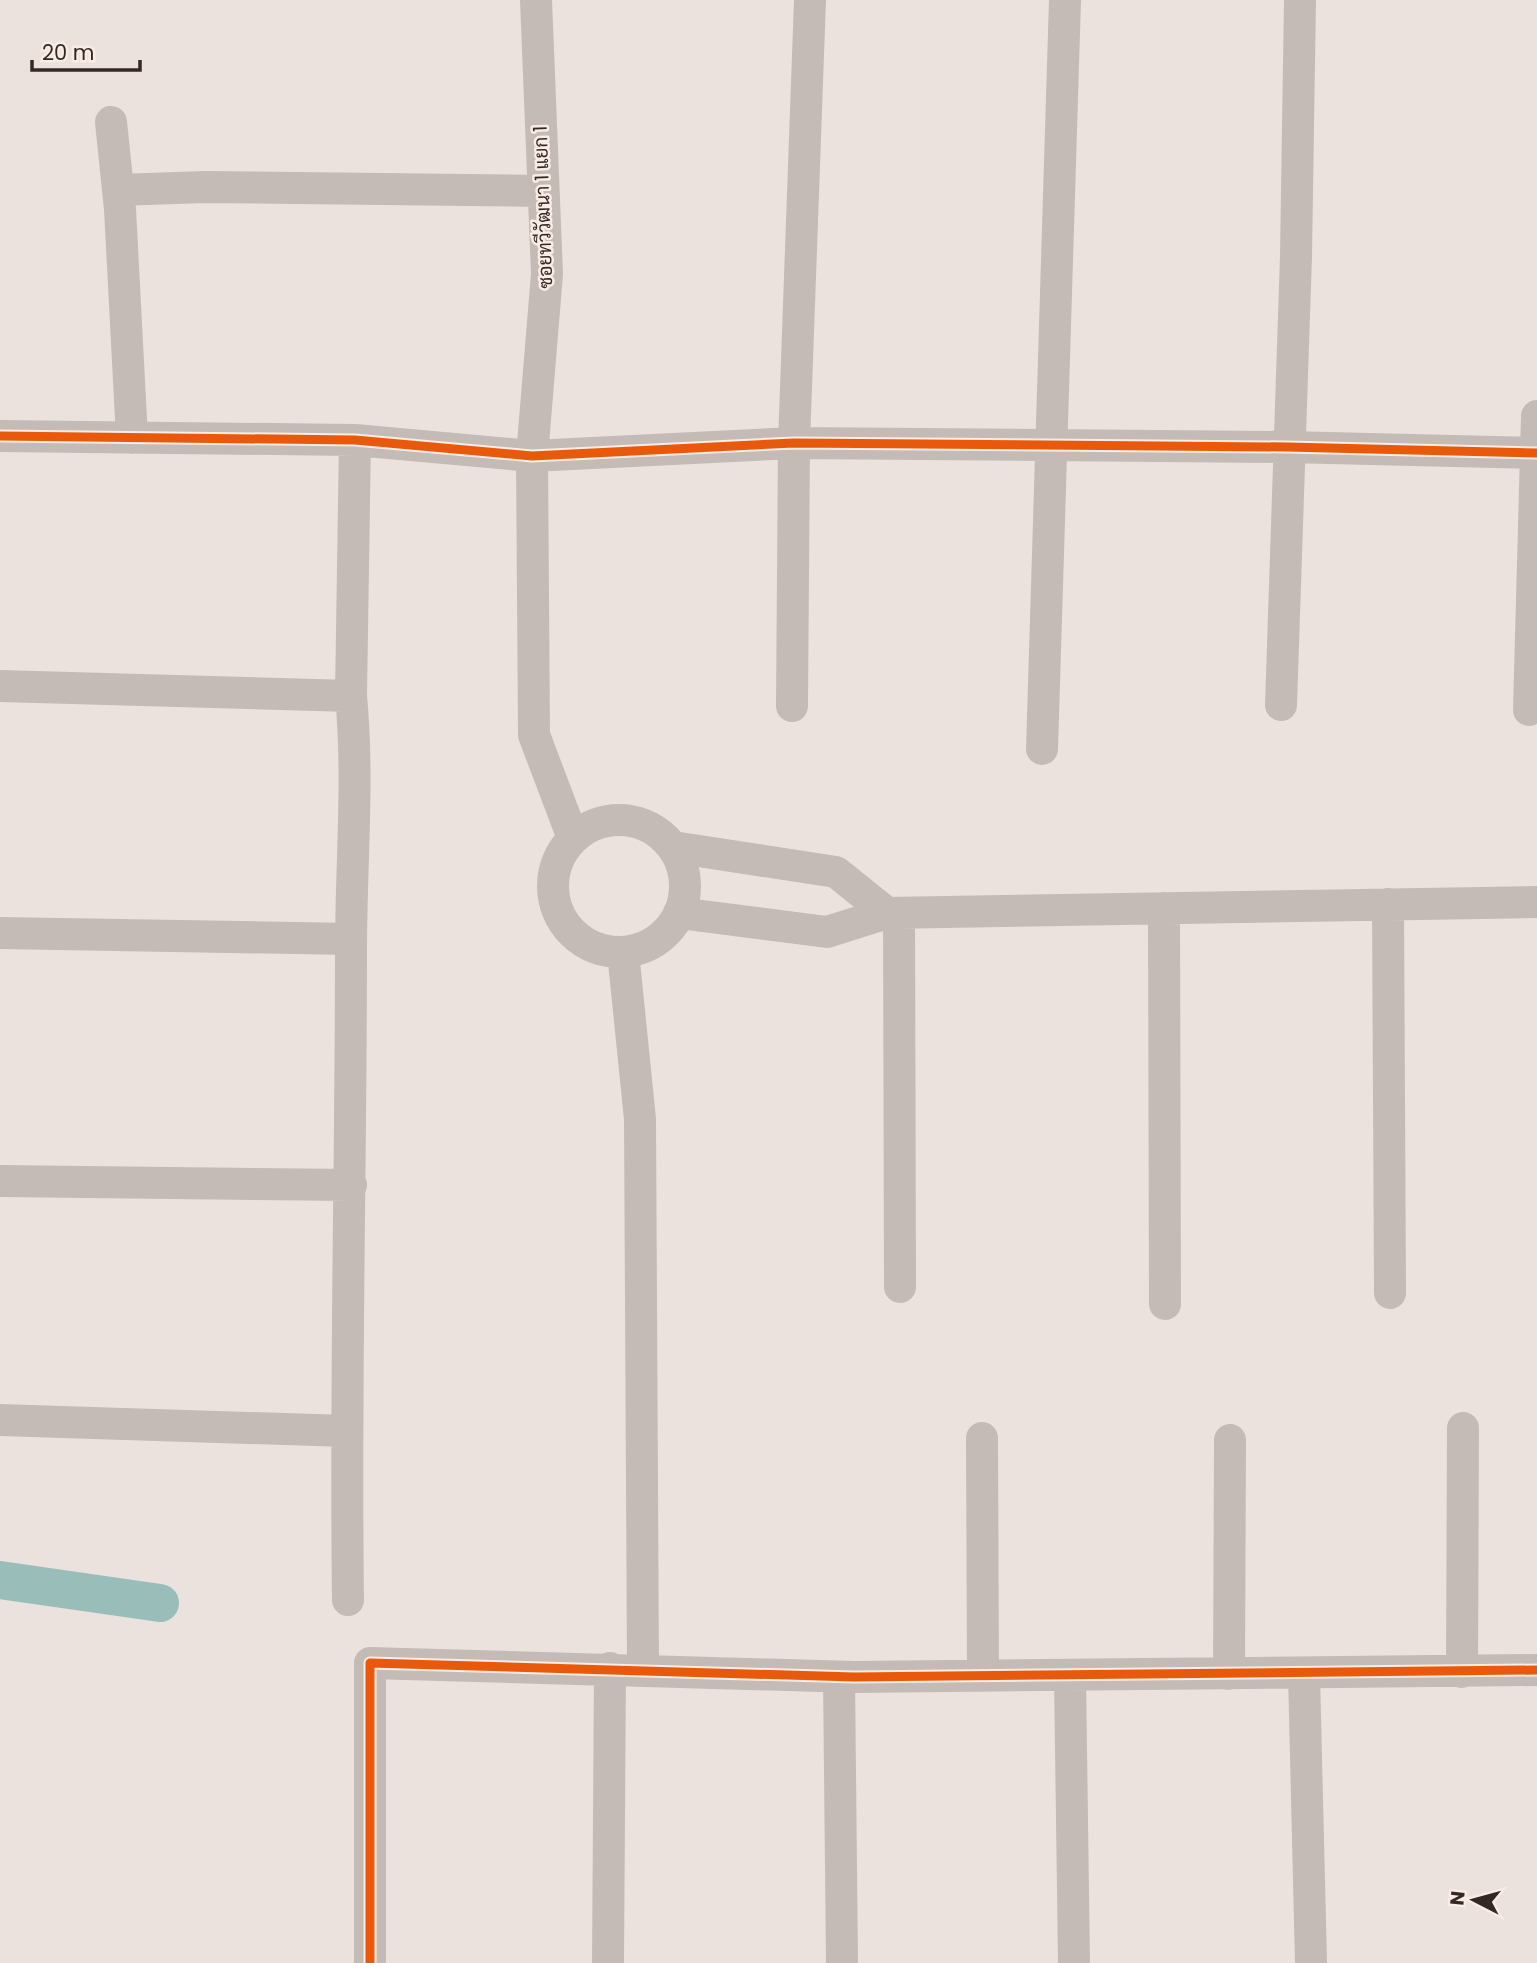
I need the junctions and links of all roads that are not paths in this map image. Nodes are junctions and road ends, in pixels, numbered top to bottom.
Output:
1 (537, 0) edge
2 (810, 0) edge
3 (1065, 0) edge
4 (1300, 0) edge
5 (111, 122) dead end
6 (118, 190) junction
7 (543, 191) junction
8 (1537, 416) edge
9 (0, 436) edge
10 (132, 438) junction
11 (355, 440) junction
12 (794, 443) junction
13 (1049, 446) junction
14 (1287, 447) junction
15 (1537, 453) edge
16 (532, 456) junction
17 (0, 686) edge
18 (351, 696) junction
19 (1281, 705) dead end
20 (792, 706) dead end
21 (1529, 710) dead end
22 (1042, 749) dead end
23 (573, 838) junction
24 (673, 847) junction
25 (1537, 902) edge
26 (1388, 904) junction
27 (1164, 908) junction
28 (679, 913) junction
29 (893, 913) junction
30 (0, 933) edge
31 (351, 939) junction
32 (623, 952) junction
33 (0, 1181) edge
34 (351, 1185) junction
35 (901, 1287) dead end
36 (1390, 1293) dead end
37 (1165, 1304) dead end
38 (0, 1420) edge
39 (1463, 1428) dead end
40 (346, 1431) junction
41 (982, 1438) dead end
42 (1230, 1440) dead end
43 (348, 1600) dead end
44 (610, 1668) junction
45 (643, 1669) junction
46 (1537, 1670) edge
47 (1462, 1672) junction
48 (1229, 1674) junction
49 (1304, 1674) junction
50 (983, 1676) junction
51 (1070, 1676) junction
52 (839, 1677) junction
53 (370, 1963) edge
54 (608, 1963) edge
55 (842, 1963) edge
56 (1073, 1963) edge
57 (1311, 1963) edge

1 - 7 street, ซอยทวีวัฒนา 1 แยก 1
2 - 12 street
3 - 13 street
4 - 14 street
5 - 6 street
6 - 7 street
6 - 10 street
7 - 16 street, ซอยทวีวัฒนา 1 แยก 1
8 - 15 street
9 - 10 street
10 - 11 street
11 - 16 street
11 - 18 street
12 - 13 street
12 - 16 street
12 - 20 street
13 - 14 street
13 - 22 street
14 - 15 street
14 - 19 street
15 - 21 street
16 - 23 street, ซอยทวีวัฒนา 1 แยก 1
17 - 18 street
18 - 31 street
23 - 24 street
23 - 32 street
24 - 28 street
24 - 29 street
25 - 26 street
26 - 27 street
26 - 36 street
27 - 29 street
27 - 37 street
28 - 29 street
28 - 32 street
29 - 35 street
30 - 31 street
31 - 34 street
32 - 45 street
33 - 34 street
34 - 40 street
38 - 40 street
39 - 47 street
40 - 43 street
41 - 50 street
42 - 48 street
44 - 45 street
44 - 53 street
44 - 54 street
45 - 52 street
46 - 47 street
47 - 49 street
48 - 49 street
48 - 51 street
49 - 57 street
50 - 51 street
50 - 52 street
51 - 56 street
52 - 55 street

